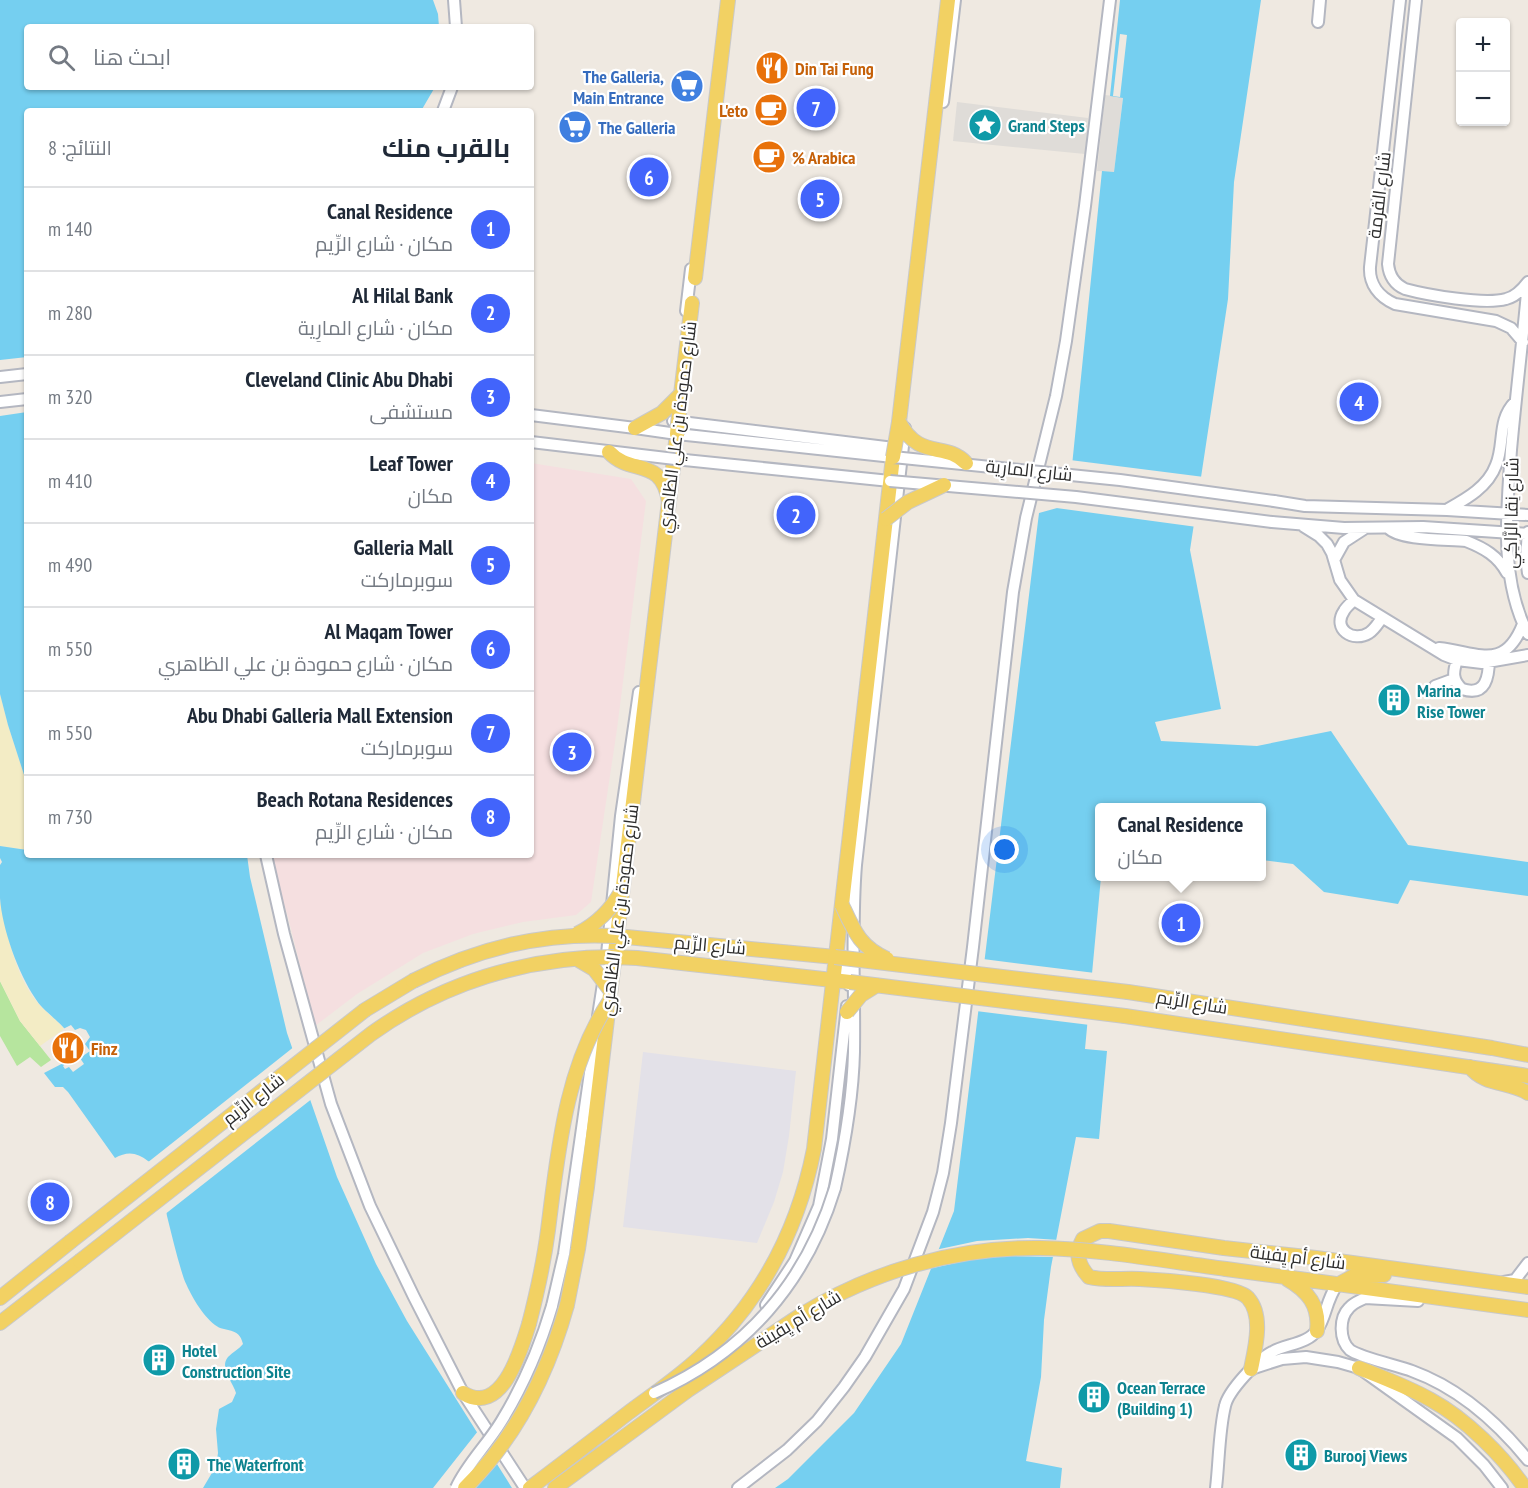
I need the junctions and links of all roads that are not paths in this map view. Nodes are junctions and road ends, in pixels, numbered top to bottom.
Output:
1 (454, 0) edge
2 (726, 0) edge
3 (948, 0) edge
4 (955, 0) edge
5 (1110, 0) edge
6 (1320, 0) edge
7 (1400, 0) edge
8 (1416, 0) edge
9 (1318, 22) dead end
10 (456, 24) edge
11 (451, 90) edge
12 (444, 108) edge
13 (695, 278) dead end
14 (1528, 282) edge
15 (1462, 298) junction
16 (692, 303) dead end
17 (1470, 317) junction
18 (1523, 342) junction
19 (24, 374) edge
20 (0, 377) edge
21 (681, 394) junction
22 (24, 399) edge
23 (0, 402) edge
24 (1515, 402) junction
25 (534, 415) edge
26 (898, 422) junction
27 (675, 427) junction
28 (635, 428) junction
29 (534, 442) edge
30 (609, 452) junction
31 (898, 453) junction
32 (675, 459) junction
33 (966, 463) junction
34 (890, 481) junction
35 (944, 485) junction
36 (669, 502) junction
37 (1447, 510) junction
38 (1508, 513) junction
39 (1528, 514) edge
40 (886, 519) junction
41 (1303, 526) junction
42 (1364, 528) junction
43 (1388, 528) junction
44 (1508, 532) junction
45 (1528, 534) edge
46 (1334, 560) junction
47 (1528, 573) edge
48 (1510, 578) junction
49 (1354, 600) junction
50 (1382, 618) junction
51 (1526, 629) edge
52 (1436, 648) junction
53 (1528, 655) edge
54 (1487, 658) junction
55 (1457, 660) junction
56 (1455, 679) junction
57 (1435, 686) dead end
58 (267, 858) edge
59 (622, 890) junction
60 (842, 905) junction
61 (571, 936) junction
62 (616, 936) junction
63 (836, 957) junction
64 (577, 958) junction
65 (610, 961) junction
66 (900, 965) junction
67 (834, 979) junction
68 (850, 982) junction
69 (878, 985) junction
70 (609, 996) junction
71 (847, 1012) junction
72 (1526, 1054) edge
73 (1470, 1067) junction
74 (1528, 1076) edge
75 (1528, 1093) edge
76 (829, 1188) junction
77 (1528, 1263) edge
78 (1415, 1271) junction
79 (1282, 1277) junction
80 (1500, 1283) junction
81 (1337, 1285) junction
82 (1528, 1287) edge
83 (1, 1297) edge
84 (1474, 1303) junction
85 (1528, 1310) edge
86 (0, 1323) edge
87 (1317, 1331) junction
88 (1359, 1368) junction
89 (1251, 1369) junction
90 (463, 1393) junction
91 (654, 1394) junction
92 (1528, 1460) edge
93 (456, 1488) edge
94 (465, 1488) edge
95 (525, 1488) edge
96 (530, 1488) edge
97 (549, 1488) edge
98 (555, 1488) edge
99 (738, 1488) edge
100 (1216, 1488) edge
101 (1502, 1488) edge
102 (1525, 1488) edge

1 - 10 street
2 - 13 main road
2 - 27 street
3 - 26 main road
4 - 31 street
5 - 99 street
6 - 9 street
7 - 17 street, شارع القرمة
8 - 15 street, شارع القرمة
11 - 12 street
14 - 15 street, شارع القرمة
14 - 18 street, شارع نِقا الرَّاكِي
15 - 17 street
16 - 21 main road, شارع حمودة بن علي الظاهري
17 - 18 street, شارع القرمة
18 - 24 street, شارع نِقا الرَّاكِي
19 - 20 street
21 - 27 main road, شارع حمودة بن علي الظاهري, bridge
21 - 28 main road, bridge
22 - 23 street
24 - 37 street
24 - 38 street, شارع نِقا الرَّاكِي
25 - 28 street, شارع المارِية
26 - 31 main road, bridge
26 - 33 main road, bridge
27 - 28 street, شارع المارِية, bridge
27 - 31 street, شارع المارِية
27 - 32 main road, شارع حمودة بن علي الظاهري
27 - 65 street
29 - 30 street, شارع المارِية, bridge
30 - 32 street, شارع المارِية, bridge
30 - 36 main road, bridge
31 - 33 street, شارع المارِية, bridge
31 - 34 main road
31 - 76 street
32 - 34 street, شارع المارِية
32 - 36 main road, شارع حمودة بن علي الظاهري, bridge
33 - 37 street, شارع المارِية, bridge
34 - 35 street, شارع المارِية, bridge
34 - 40 main road
35 - 40 main road, bridge
35 - 41 street, شارع المارِية, bridge
36 - 59 main road, شارع حمودة بن علي الظاهري
37 - 38 street, شارع المارِية
38 - 39 street, شارع المارِية
38 - 44 street, شارع نِقا الرَّاكِي
40 - 60 main road
41 - 42 street, شارع المارِية
41 - 46 street
42 - 43 street, شارع المارِية
42 - 46 street
43 - 44 street, شارع المارِية
43 - 48 street
44 - 45 street, شارع المارِية
44 - 48 street, شارع نِقا الرَّاكِي
45 - 47 street, شارع نِقا الرَّاكِي
46 - 49 street
48 - 51 street, شارع نِقا الرَّاكِي
49 - 50 street
49 - 50 street
50 - 52 street
51 - 54 street
52 - 54 street
52 - 55 street
53 - 54 street
54 - 55 street
54 - 56 street
55 - 56 street
56 - 57 street
58 - 90 street
59 - 61 main road, bridge
59 - 62 main road, شارع حمودة بن علي الظاهري, bridge
60 - 63 main road
60 - 66 main road, bridge
61 - 62 main road, شارع الرِّيم, bridge
61 - 83 main road, شارع الرِّيم, bridge
62 - 63 main road, شارع الرِّيم
62 - 65 main road, شارع حمودة بن علي الظاهري
63 - 66 main road, شارع الرِّيم, bridge
63 - 67 main road
63 - 68 street
64 - 65 main road, شارع الرِّيم, bridge
64 - 70 main road, bridge
64 - 86 main road, شارع الرِّيم, bridge
65 - 67 main road, شارع الرِّيم
65 - 70 main road, شارع حمودة بن علي الظاهري
65 - 93 street, شارع حمودة بن علي الظاهري, bridge
66 - 72 main road, شارع الرِّيم, bridge
67 - 68 main road, شارع الرِّيم
67 - 91 main road, bridge
68 - 69 main road, شارع الرِّيم, bridge
68 - 71 street
69 - 71 main road, bridge
69 - 73 main road, شارع الرِّيم, bridge
70 - 90 main road, bridge
70 - 94 main road, شارع حمودة بن علي الظاهري, bridge
71 - 76 street
73 - 74 main road, شارع الرِّيم
73 - 75 main road
76 - 91 street, bridge
76 - 97 street
77 - 80 street
78 - 80 main road, شارع أم يِفينة
78 - 81 main road
78 - 89 main road, شارع أم يِفينة
79 - 81 main road, شارع أم يِفينة
79 - 87 main road
79 - 98 main road, شارع أم يِفينة, bridge
80 - 82 main road, شارع أم يِفينة
81 - 84 main road, شارع أم يِفينة
81 - 87 street
84 - 85 main road, شارع أم يِفينة
84 - 92 street
87 - 89 street
88 - 89 street
88 - 101 street
88 - 102 main road
89 - 100 street
90 - 95 street
91 - 96 main road

